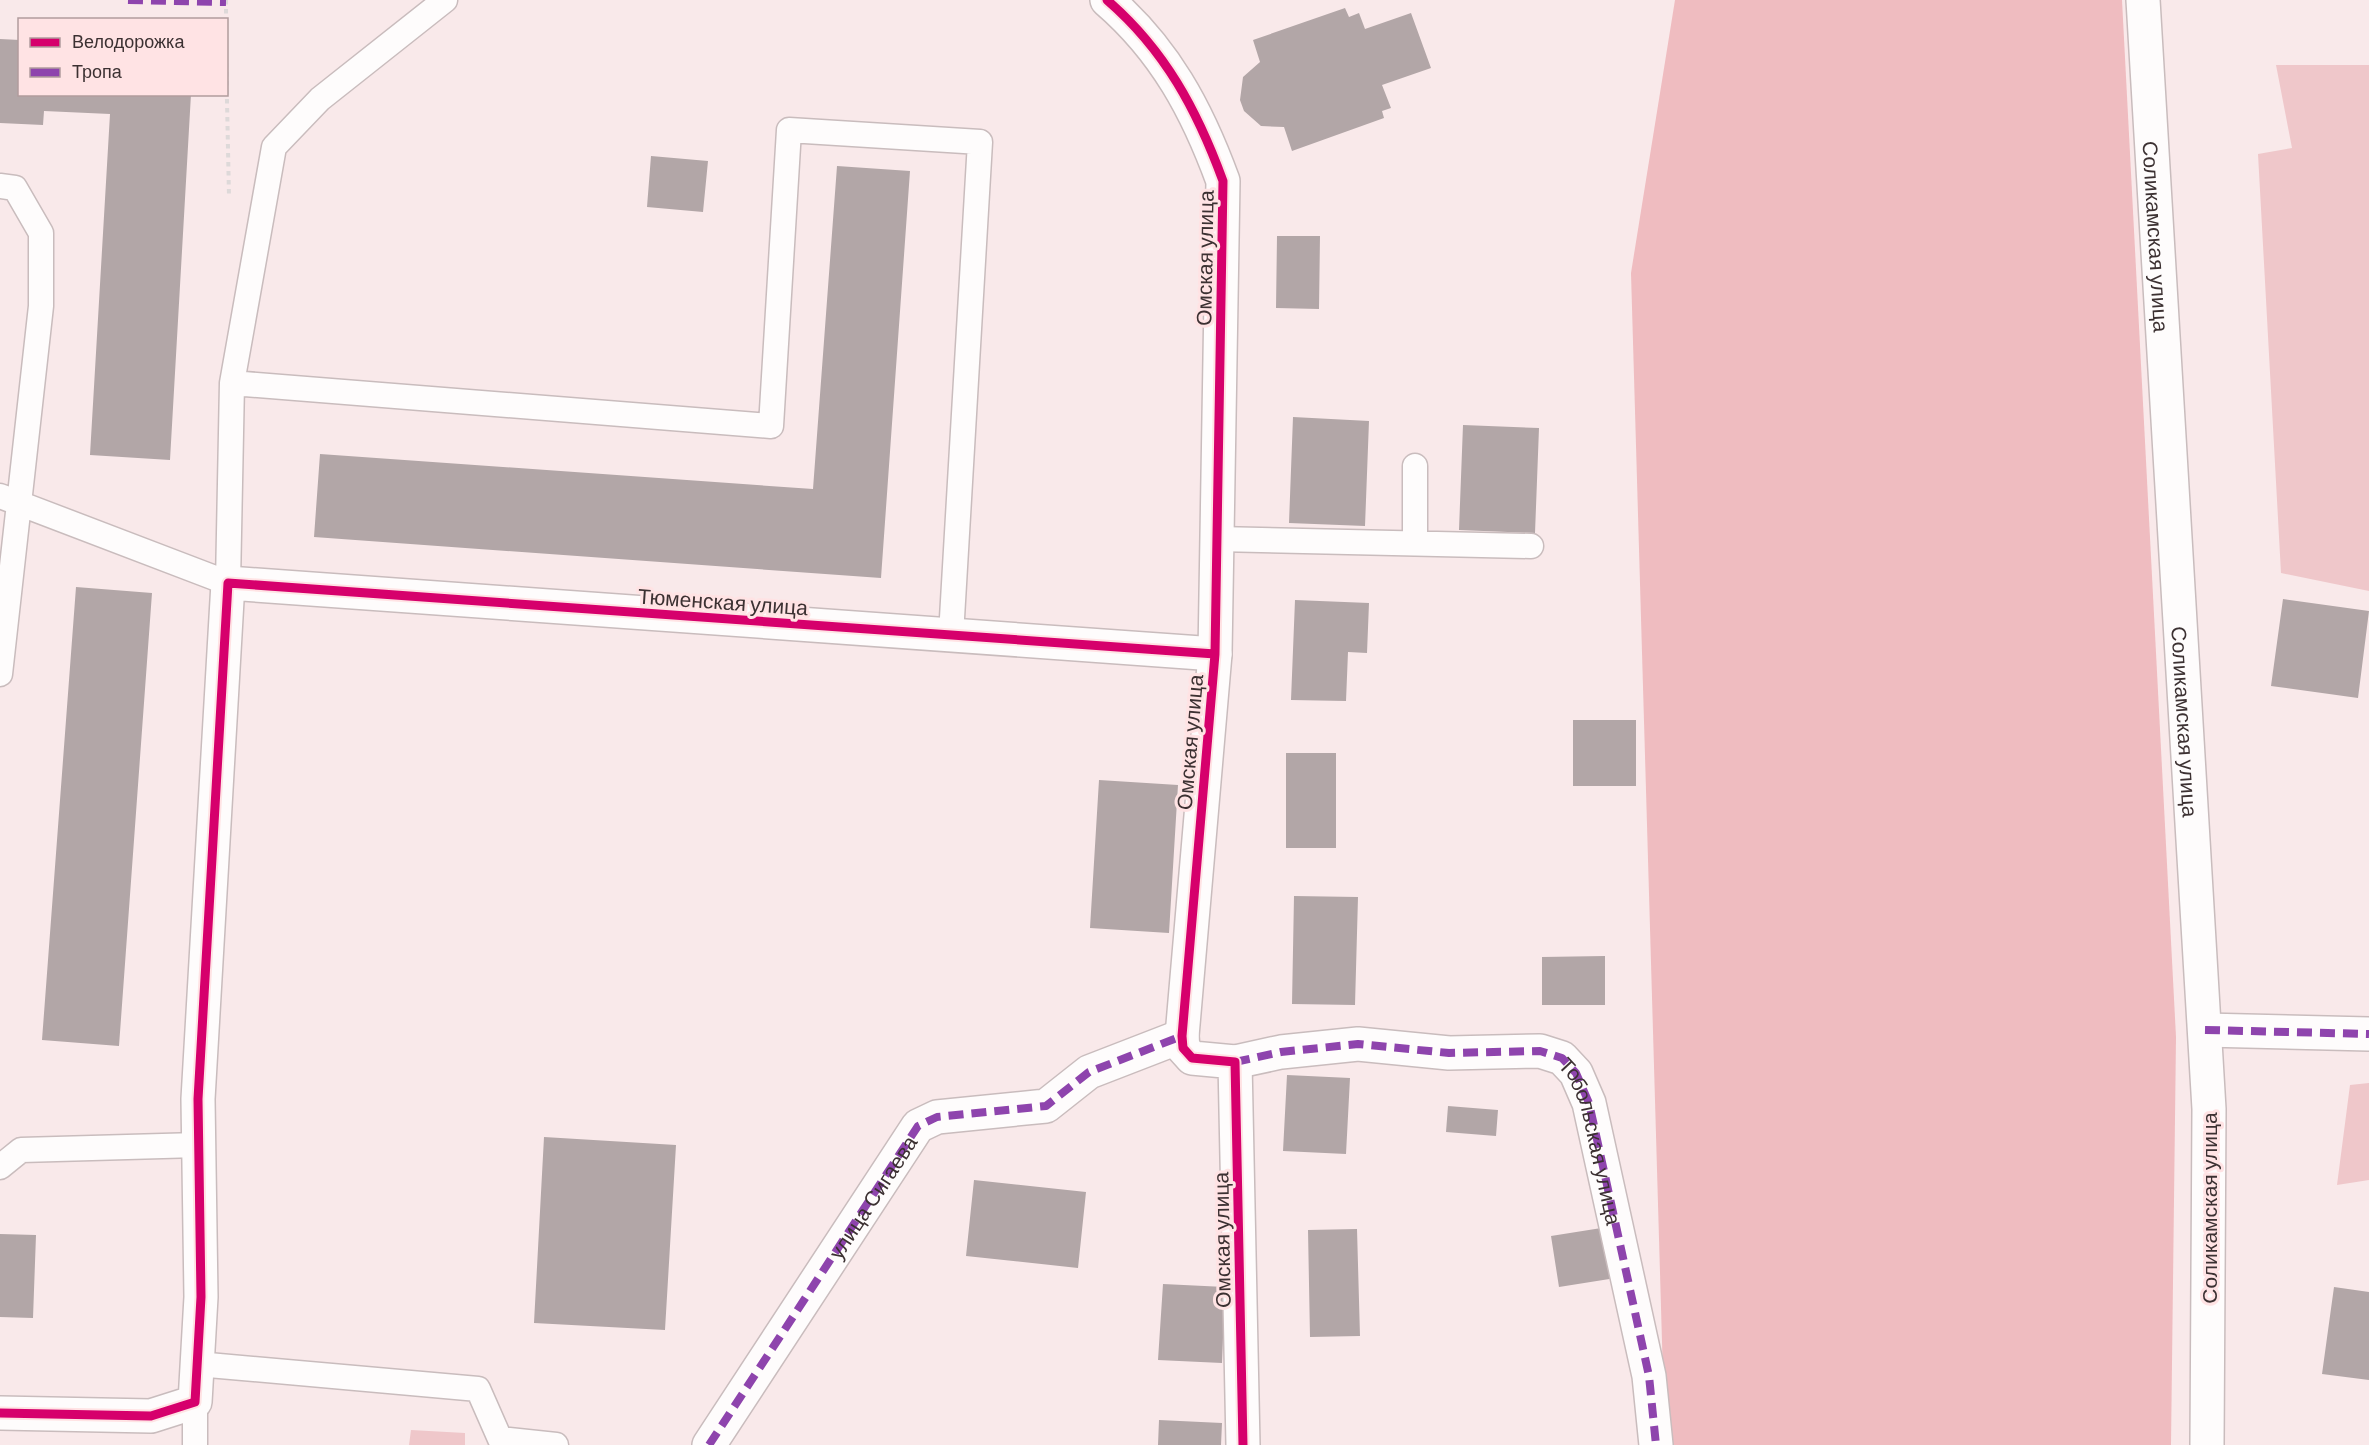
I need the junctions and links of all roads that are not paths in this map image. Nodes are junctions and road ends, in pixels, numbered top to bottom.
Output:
1 (445, 0) edge
2 (1107, 0) edge
3 (2143, 0) edge
4 (0, 186) edge
5 (232, 383) junction
6 (1415, 466) dead end
7 (9, 499) edge
8 (1217, 539) junction
9 (1415, 543) junction
10 (1531, 546) dead end
11 (228, 583) junction
12 (951, 635) junction
13 (1215, 654) junction
14 (0, 674) edge
15 (2205, 1030) junction
16 (2369, 1034) edge
17 (1182, 1036) junction
18 (1235, 1062) junction
19 (198, 1145) junction
20 (0, 1167) edge
21 (197, 1364) junction
22 (195, 1402) junction
23 (0, 1413) edge
24 (195, 1445) edge
25 (556, 1445) edge
26 (709, 1445) edge
27 (1243, 1445) edge
28 (1656, 1445) edge
29 (2207, 1445) edge

1 - 5 lane
2 - 8 street, Омская улица
3 - 15 street, Соликамская улица
4 - 7 lane
5 - 11 lane
5 - 12 lane
6 - 9 lane
7 - 11 lane
7 - 14 lane
8 - 9 lane
8 - 13 street, Омская улица
9 - 10 lane
11 - 12 street, Тюменская улица
11 - 19 street
12 - 13 street, Тюменская улица
13 - 17 street, Омская улица
15 - 16 street
15 - 29 street, Соликамская улица
17 - 18 street
17 - 26 street, улица Сигаева
18 - 27 street, Омская улица
18 - 28 street, Тобольская улица
19 - 20 lane
19 - 21 street
21 - 22 street
21 - 25 lane
22 - 23 street
22 - 24 lane

